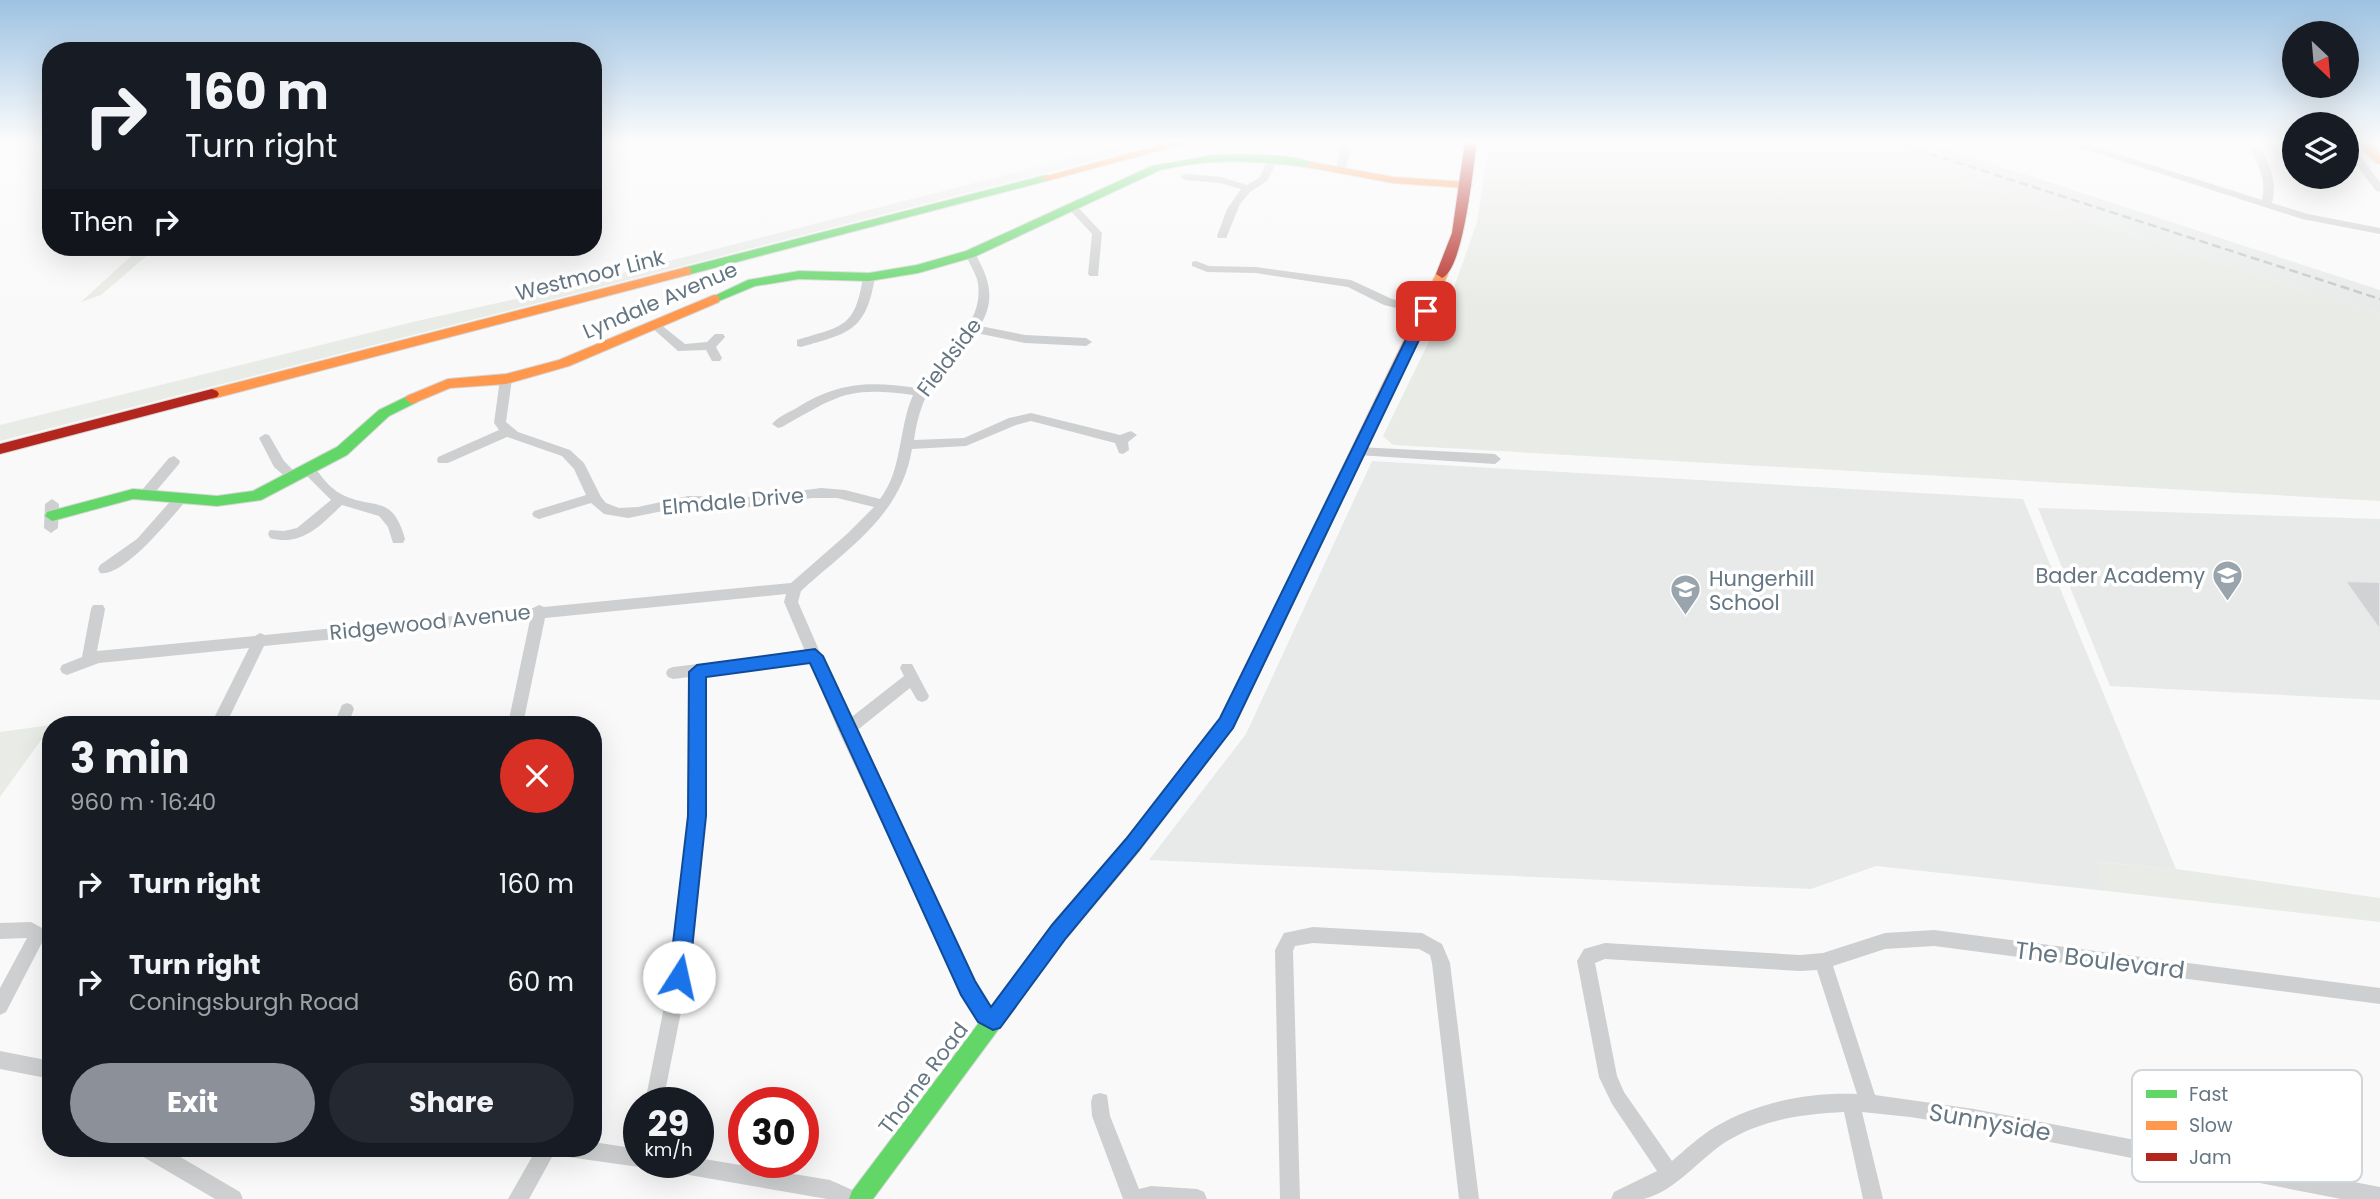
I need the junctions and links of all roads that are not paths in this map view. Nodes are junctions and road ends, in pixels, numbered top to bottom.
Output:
1 (974, 197) edge
2 (1094, 197) edge
3 (1242, 197) edge
4 (1464, 197) edge
5 (2241, 197) edge
6 (2269, 197) edge
7 (2266, 205) junction
8 (1072, 207) junction
9 (2380, 231) edge
10 (1222, 236) dead end
11 (971, 254) junction
12 (1196, 264) dead end
13 (1094, 274) dead end
14 (869, 277) junction
15 (1426, 311) junction
16 (655, 324) junction
17 (974, 329) junction
18 (1086, 342) dead end
19 (802, 343) dead end
20 (716, 358) dead end
21 (506, 379) junction
22 (920, 392) junction
23 (778, 424) dead end
24 (507, 432) junction
25 (265, 438) dead end
26 (1125, 441) dead end
27 (906, 445) junction
28 (0, 449) edge
29 (1358, 451) junction
30 (443, 459) dead end
31 (1495, 459) dead end
32 (174, 461) dead end
33 (301, 473) junction
34 (148, 493) junction
35 (594, 497) junction
36 (180, 499) junction
37 (340, 499) junction
38 (884, 505) junction
39 (539, 514) dead end
40 (52, 516) dead end
41 (275, 534) dead end
42 (398, 539) dead end
43 (128, 553) junction
44 (144, 558) dead end
45 (105, 569) dead end
46 (795, 587) junction
47 (98, 609) dead end
48 (539, 611) junction
49 (260, 639) junction
50 (815, 656) junction
51 (89, 658) junction
52 (67, 669) dead end
53 (697, 672) junction
54 (673, 673) dead end
55 (922, 696) dead end
56 (347, 709) dead end
57 (223, 716) edge
58 (344, 716) edge
59 (518, 716) edge
60 (846, 730) junction
61 (0, 931) edge
62 (1823, 961) junction
63 (2380, 996) edge
64 (0, 1006) edge
65 (993, 1021) junction
66 (0, 1060) edge
67 (42, 1068) edge
68 (657, 1087) edge
69 (1100, 1102) dead end
70 (1860, 1103) junction
71 (2132, 1149) edge
72 (602, 1152) edge
73 (623, 1155) edge
74 (162, 1157) edge
75 (543, 1157) edge
76 (714, 1170) edge
77 (1670, 1174) junction
78 (2303, 1182) edge
79 (2380, 1197) edge
80 (233, 1199) edge
81 (518, 1199) edge
82 (850, 1199) edge
83 (860, 1199) edge
84 (1133, 1199) edge
85 (1198, 1199) edge
86 (1290, 1199) edge
87 (1469, 1199) edge
88 (1621, 1199) edge
89 (1873, 1199) edge

1 - 28 main road, Westmoor Link
2 - 8 main road, Lyndale Avenue
3 - 10 street
4 - 15 main road, Thorne Road
5 - 7 street
6 - 7 street
7 - 9 street
8 - 11 main road, Lyndale Avenue
8 - 13 street
11 - 14 main road, Lyndale Avenue
11 - 17 street, Fieldside
12 - 15 street
14 - 16 main road, Lyndale Avenue
14 - 19 street
15 - 29 main road, Thorne Road
16 - 20 street
16 - 21 main road, Lyndale Avenue
17 - 18 street
17 - 22 street, Fieldside
21 - 24 street
21 - 33 main road, Lyndale Avenue
22 - 23 street
22 - 27 street, Fieldside
24 - 30 street
24 - 35 street
25 - 33 street
26 - 27 street
27 - 38 street, Fieldside
29 - 31 street
29 - 65 main road, Thorne Road
32 - 34 street
33 - 36 main road, Lyndale Avenue
33 - 37 street
34 - 36 main road, Lyndale Avenue
34 - 40 main road, Lyndale Avenue
35 - 38 street, Elmdale Drive
35 - 39 street
36 - 43 street
37 - 41 street
37 - 42 street
38 - 46 street, Fieldside
43 - 44 street
43 - 45 street
46 - 48 street, Ridgewood Avenue
46 - 50 street
47 - 51 street
48 - 49 street, Ridgewood Avenue
48 - 59 street
49 - 51 street, Ridgewood Avenue
49 - 57 street
50 - 53 street
50 - 60 street
51 - 52 street, Ridgewood Avenue
53 - 54 street
53 - 68 street
55 - 60 street
56 - 58 street
60 - 65 street
61 - 64 street
62 - 63 street, The Boulevard
62 - 70 street
62 - 77 street, The Boulevard
65 - 83 main road, Thorne Road
66 - 67 street
69 - 84 street
70 - 71 street, Sunnyside
70 - 77 street, Sunnyside
70 - 89 street
72 - 73 street
74 - 80 street
75 - 81 street
76 - 82 street
77 - 88 street, Sunnyside
78 - 79 street, Sunnyside
84 - 85 street
86 - 87 street

